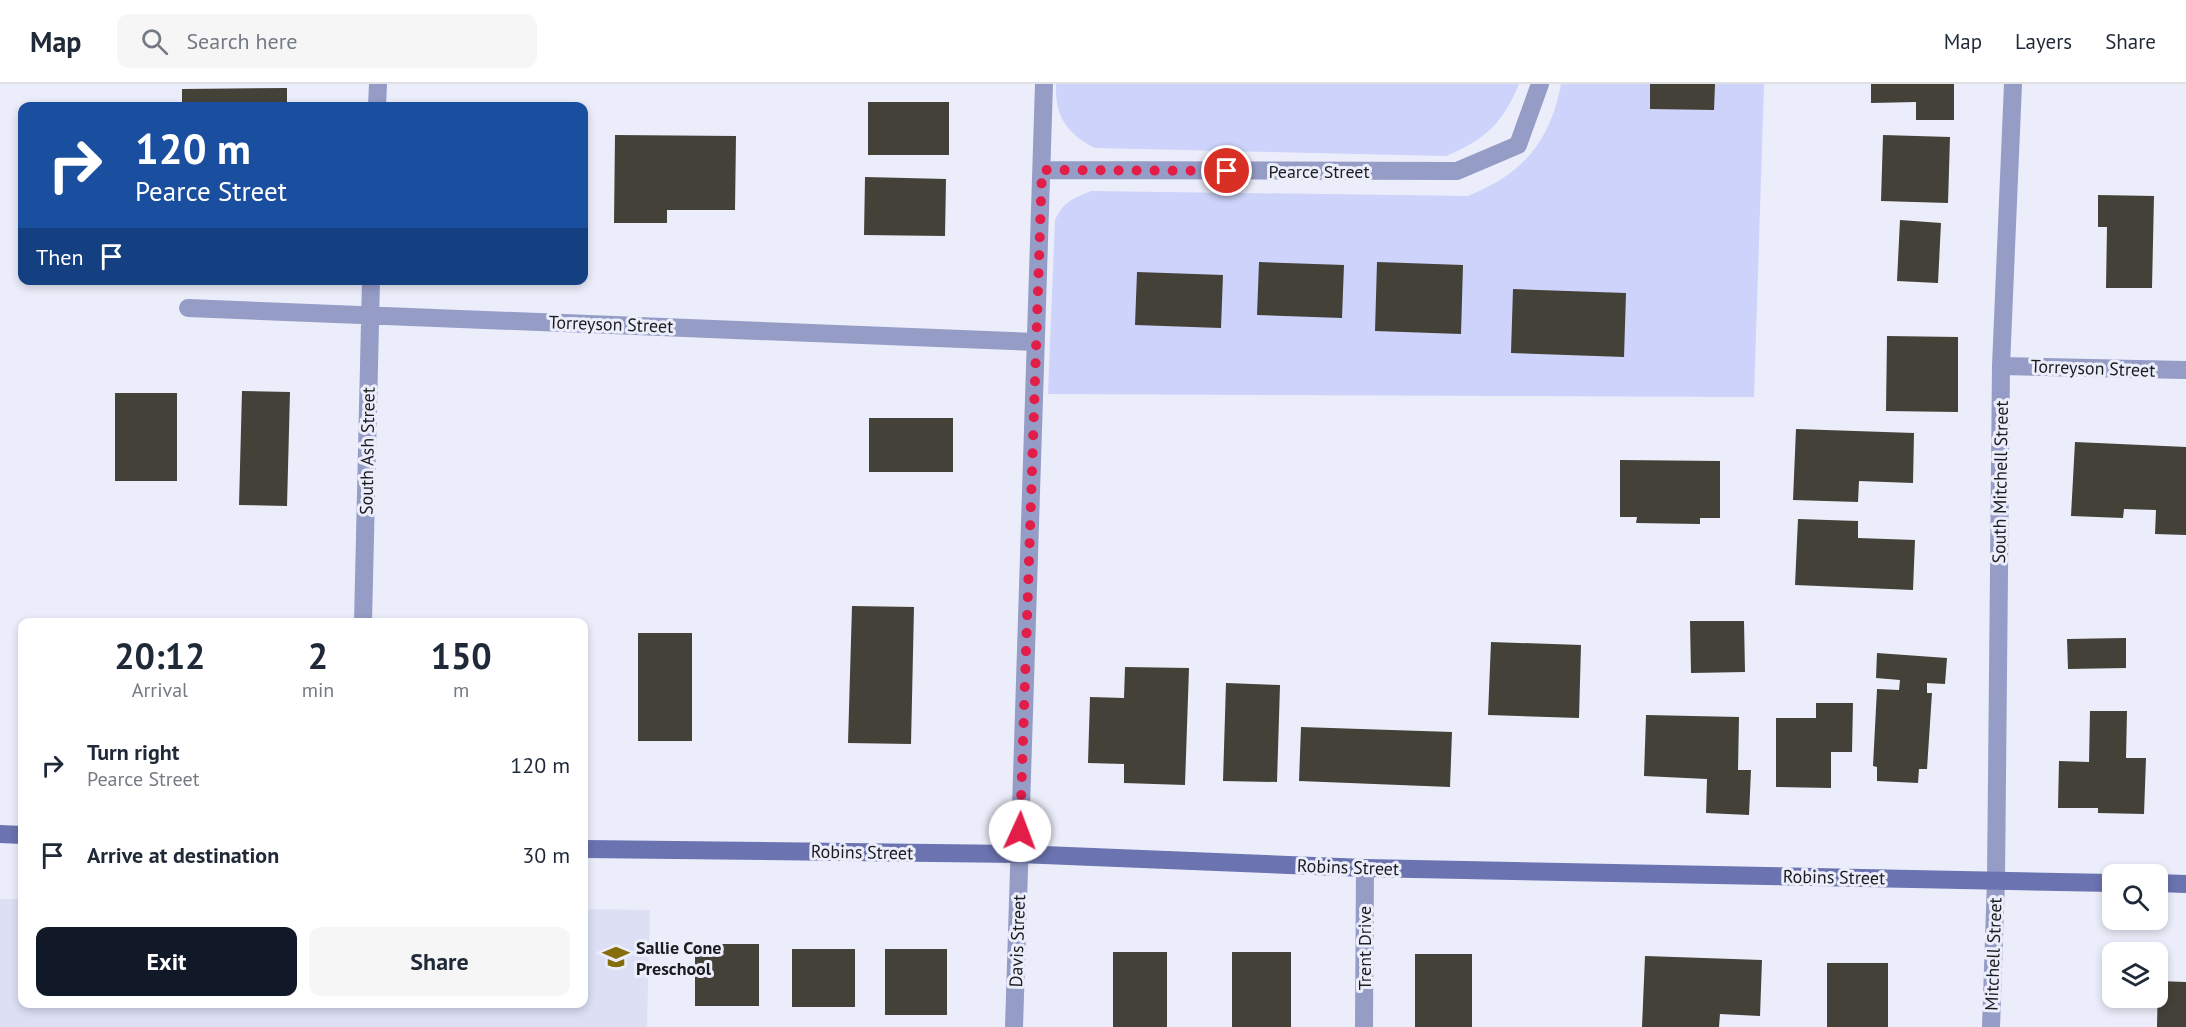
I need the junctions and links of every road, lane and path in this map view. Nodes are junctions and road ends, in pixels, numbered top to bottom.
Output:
1 (378, 84) edge
2 (1044, 84) edge
3 (1540, 84) edge
4 (2013, 84) edge
5 (377, 102) edge
6 (1042, 170) junction
7 (371, 285) edge
8 (188, 308) dead end
9 (370, 314) junction
10 (1035, 342) junction
11 (2001, 366) junction
12 (2186, 370) edge
13 (363, 618) edge
14 (0, 834) edge
15 (18, 835) edge
16 (588, 849) edge
17 (1019, 854) junction
18 (1365, 868) junction
19 (1996, 880) junction
20 (2102, 882) edge
21 (2168, 884) edge
22 (2186, 884) edge
23 (1014, 1027) edge
24 (1364, 1027) edge
25 (1991, 1027) edge

1 - 5 street
2 - 6 street, Davis Street
3 - 6 street, Pearce Street
4 - 11 street, South Mitchell Street
6 - 10 street, Davis Street
7 - 9 street, South Ash Street
8 - 9 street, Torreyson Street
9 - 10 street, Torreyson Street
9 - 13 street, South Ash Street
10 - 17 street, Davis Street
11 - 12 street, Torreyson Street
11 - 19 street, South Mitchell Street
14 - 15 street
16 - 17 street, Robins Street
17 - 18 street, Robins Street
17 - 23 street, Davis Street
18 - 19 street, Robins Street
18 - 24 street, Trent Drive
19 - 20 street, Robins Street
19 - 25 street, Mitchell Street
21 - 22 street

